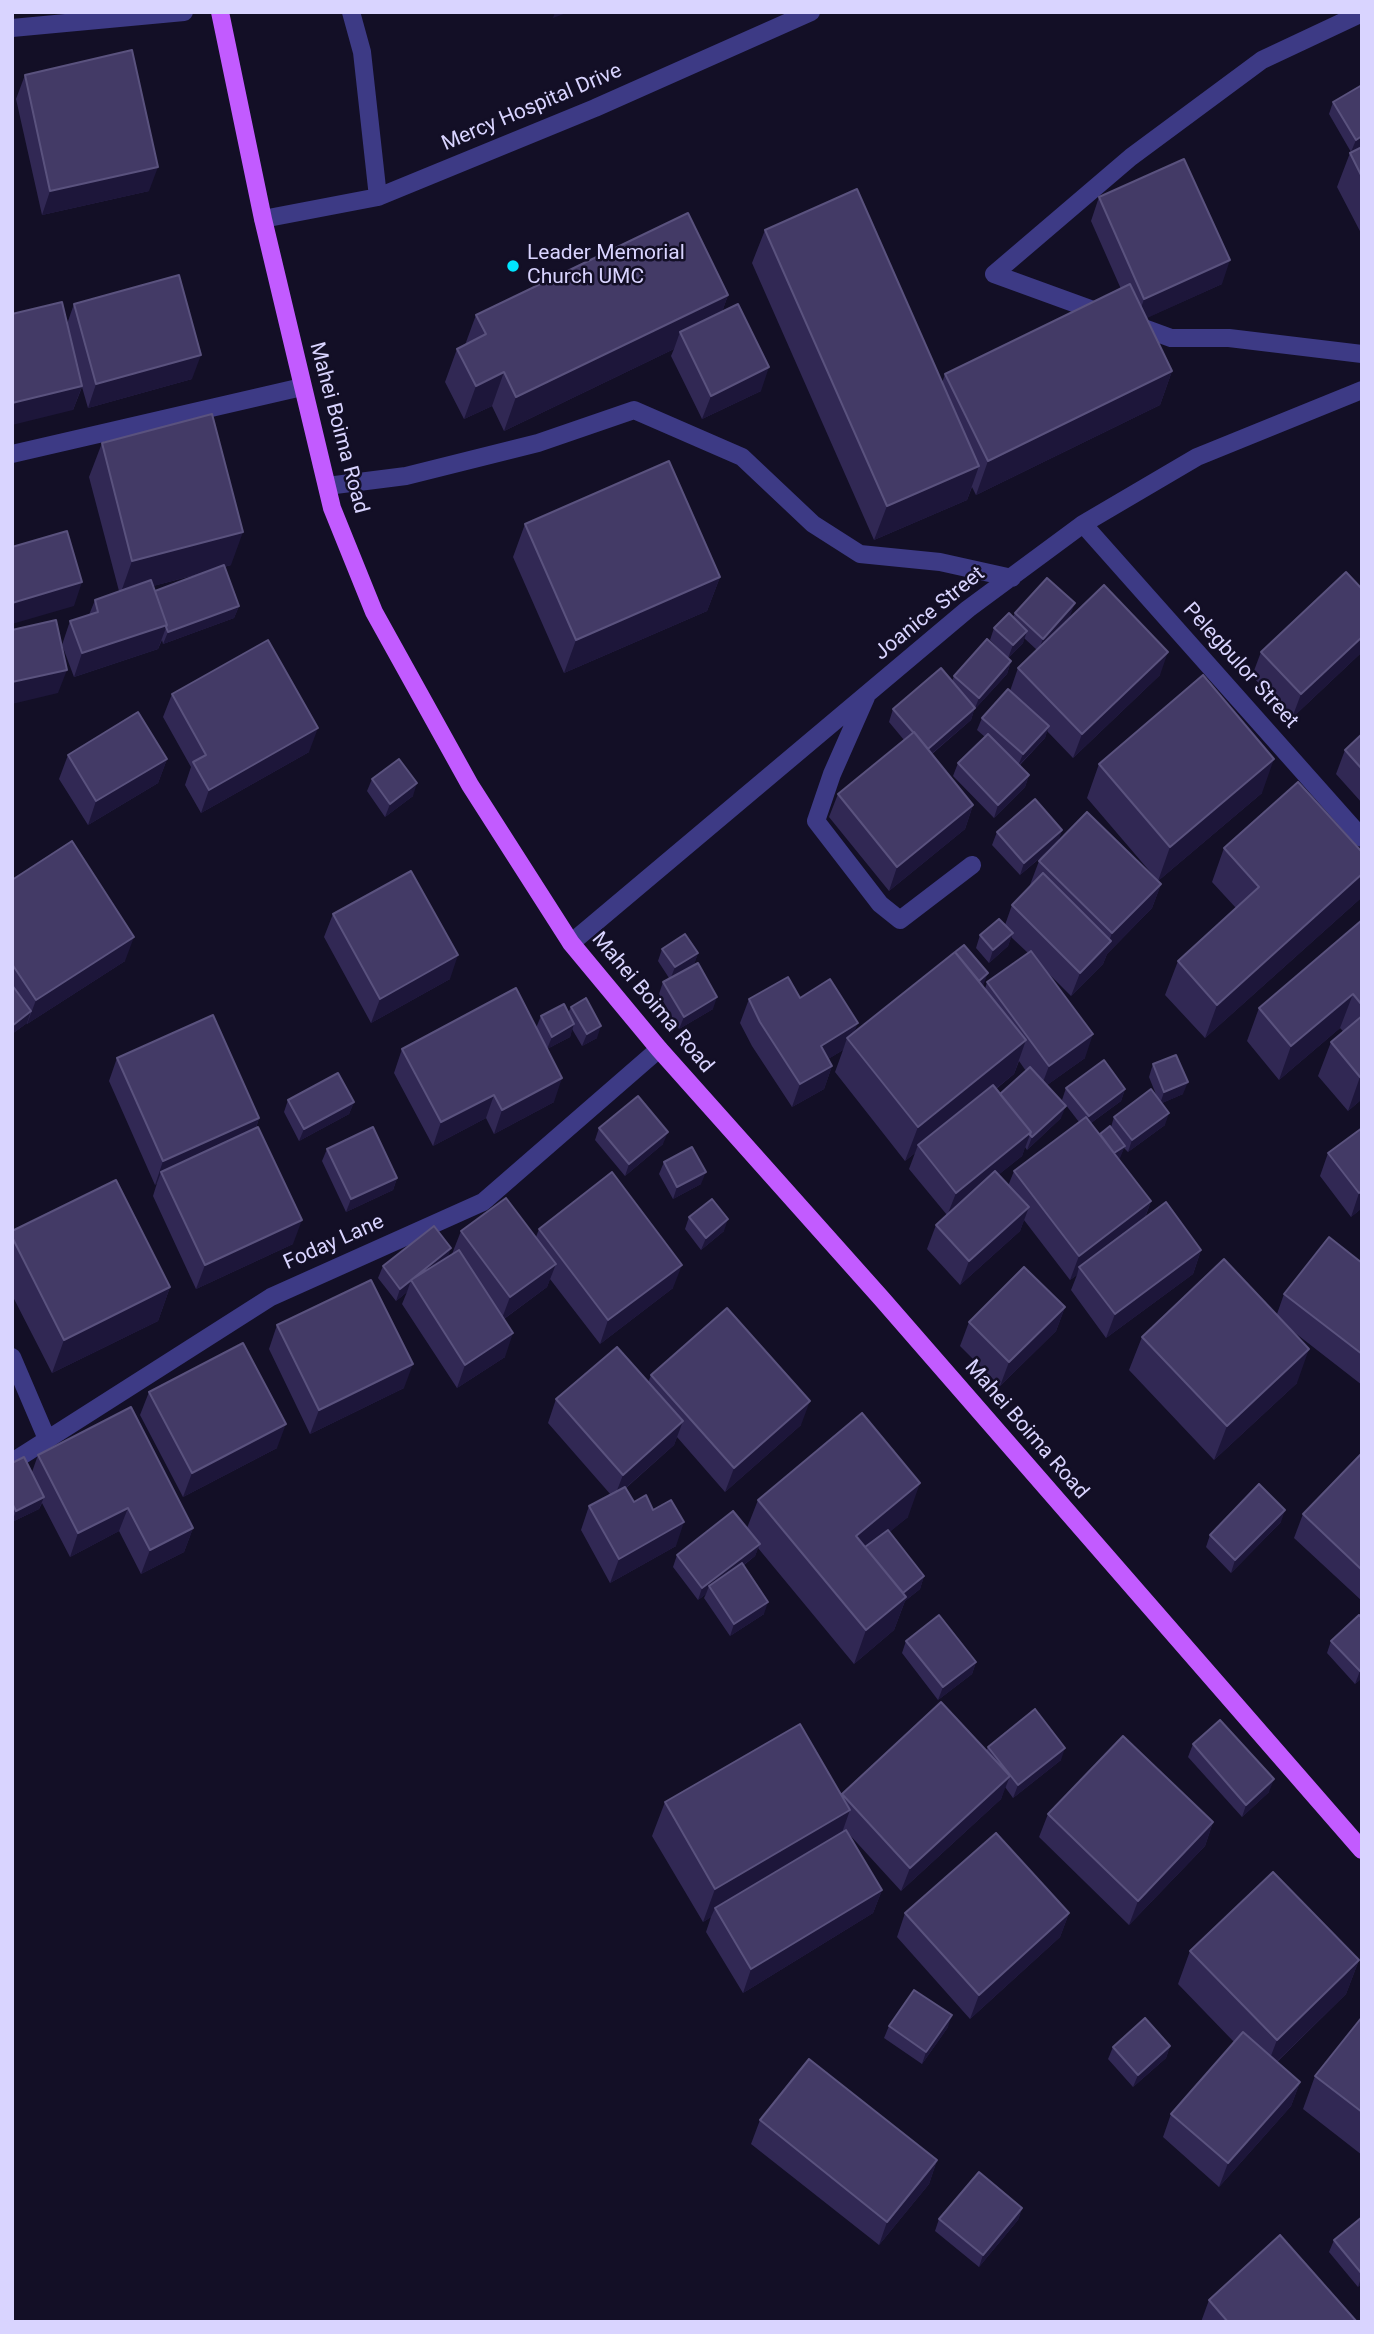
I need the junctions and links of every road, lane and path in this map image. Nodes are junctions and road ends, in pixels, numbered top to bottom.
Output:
1 (184, 12) edge
2 (220, 12) edge
3 (351, 12) edge
4 (811, 12) edge
5 (1362, 13) edge
6 (12, 28) edge
7 (378, 197) junction
8 (263, 219) junction
9 (1362, 354) edge
10 (302, 387) junction
11 (1362, 390) edge
12 (12, 454) edge
13 (327, 486) junction
14 (1083, 524) junction
15 (1012, 578) junction
16 (867, 694) junction
17 (1362, 838) edge
18 (972, 865) dead end
19 (571, 943) junction
20 (659, 1049) junction
21 (12, 1357) edge
22 (47, 1439) junction
23 (12, 1462) edge
24 (1362, 1850) edge

1 - 6 street
2 - 8 main road, Mahei Boima Road
3 - 7 street
4 - 7 street, Mercy Hospital Drive
5 - 9 street
7 - 8 street, Mercy Hospital Drive
8 - 10 main road, Mahei Boima Road
10 - 12 street
10 - 13 main road, Mahei Boima Road
11 - 14 street, Joanice Street
13 - 15 street
13 - 19 main road, Mahei Boima Road
14 - 15 street, Joanice Street
14 - 17 street, Pelegbulor Street
15 - 16 street, Joanice Street
16 - 18 street
16 - 19 street, Joanice Street
19 - 20 main road, Mahei Boima Road
20 - 22 street, Foday Lane
20 - 24 main road, Mahei Boima Road
21 - 22 street
22 - 23 street, Foday Lane

